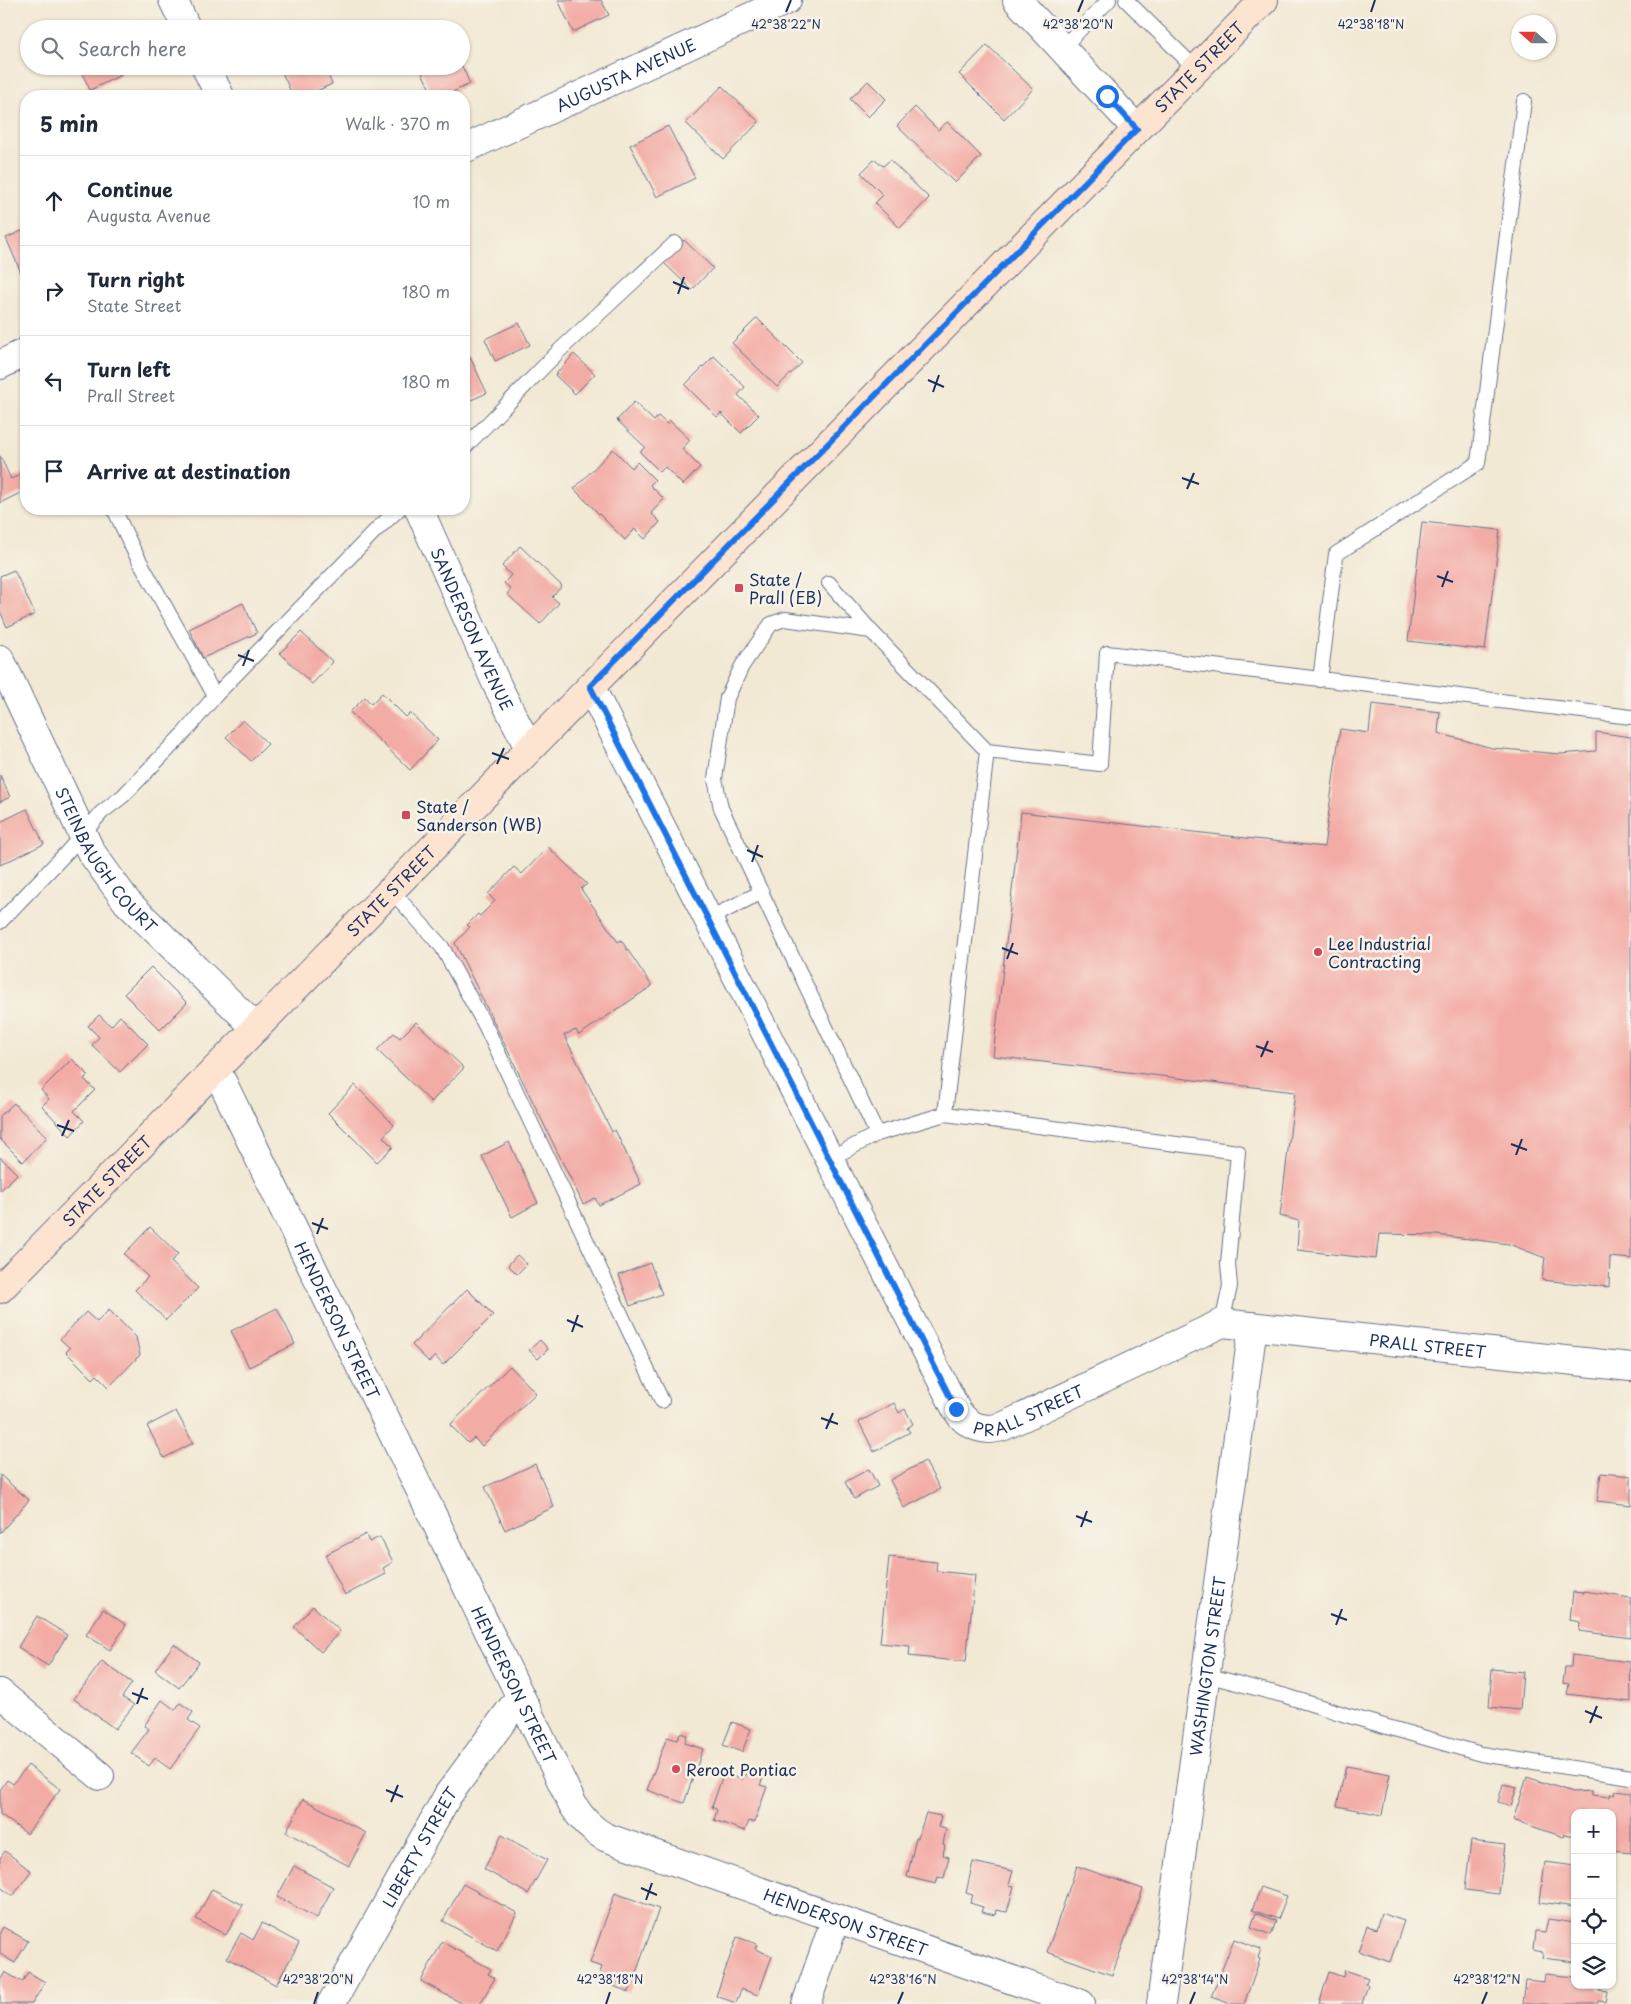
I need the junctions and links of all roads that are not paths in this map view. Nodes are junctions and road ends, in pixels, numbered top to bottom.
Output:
1 (173, 0) edge
2 (787, 0) edge
3 (1017, 0) edge
4 (1109, 0) edge
5 (1126, 0) edge
6 (1264, 0) edge
7 (183, 20) edge
8 (1062, 48) junction
9 (1196, 69) junction
10 (210, 75) edge
11 (217, 90) edge
12 (1524, 101) dead end
13 (1137, 129) junction
14 (470, 146) edge
15 (676, 243) dead end
16 (20, 355) edge
17 (0, 365) edge
18 (470, 442) edge
19 (117, 515) edge
20 (392, 515) edge
21 (422, 515) edge
22 (828, 583) dead end
23 (871, 631) junction
24 (0, 659) edge
25 (1320, 680) junction
26 (590, 686) junction
27 (215, 696) junction
28 (1631, 717) edge
29 (529, 748) junction
30 (987, 751) junction
31 (82, 834) junction
32 (390, 889) junction
33 (762, 892) junction
34 (708, 919) junction
35 (0, 922) edge
36 (256, 1028) junction
37 (216, 1069) junction
38 (946, 1114) junction
39 (877, 1134) junction
40 (829, 1159) junction
41 (0, 1289) edge
42 (1222, 1323) junction
43 (1253, 1326) junction
44 (1631, 1368) edge
45 (662, 1401) dead end
46 (1206, 1675) junction
47 (0, 1693) edge
48 (520, 1697) junction
49 (100, 1776) dead end
50 (1631, 1777) edge
51 (836, 1918) junction
52 (331, 2004) edge
53 (806, 2004) edge
54 (1081, 2004) edge
55 (1161, 2004) edge

1 - 7 street
2 - 14 street, AUGUSTA AVENUE
3 - 8 street
4 - 8 lane
5 - 9 lane
6 - 9 main road, STATE STREET
8 - 13 street
9 - 13 main road, STATE STREET
10 - 11 street
12 - 25 lane
13 - 26 main road, STATE STREET
15 - 18 lane
16 - 17 street
19 - 27 lane
20 - 27 lane
21 - 29 street, SANDERSON AVENUE
22 - 23 lane
23 - 30 lane
23 - 33 lane
24 - 31 street, STEINBAUGH COURT
25 - 28 lane
25 - 30 lane
26 - 29 main road, STATE STREET
26 - 34 street, PRALL STREET
27 - 31 lane
29 - 32 main road, STATE STREET
30 - 38 lane
31 - 35 lane
31 - 36 street, STEINBAUGH COURT
32 - 36 main road, STATE STREET
32 - 45 lane
33 - 34 lane
33 - 39 lane
34 - 40 street, PRALL STREET
36 - 37 main road, STATE STREET
37 - 41 main road, STATE STREET
37 - 48 street, HENDERSON STREET
38 - 39 lane
38 - 42 lane
39 - 40 lane
40 - 42 street, PRALL STREET
42 - 43 street, PRALL STREET
43 - 44 street, PRALL STREET
43 - 46 street, WASHINGTON STREET
46 - 50 lane
46 - 55 street, WASHINGTON STREET
47 - 49 street
48 - 51 street, HENDERSON STREET
48 - 52 street, LIBERTY STREET
51 - 53 street
51 - 54 street, HENDERSON STREET

